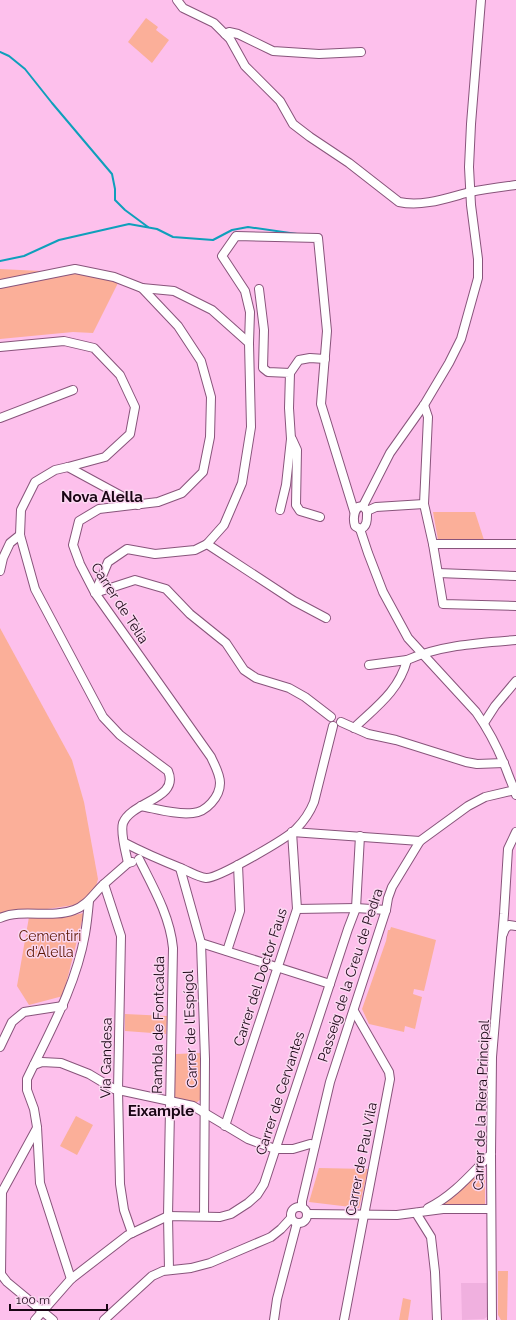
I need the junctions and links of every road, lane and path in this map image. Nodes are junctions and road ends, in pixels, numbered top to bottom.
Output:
1 (178, 0) edge
2 (481, 0) edge
3 (225, 34) junction
4 (361, 52) dead end
5 (516, 185) edge
6 (470, 192) junction
7 (0, 284) edge
8 (142, 288) junction
9 (259, 289) dead end
10 (249, 343) junction
11 (0, 347) edge
12 (325, 359) junction
13 (290, 373) junction
14 (73, 390) dead end
15 (424, 405) junction
16 (0, 418) edge
17 (291, 439) junction
18 (68, 467) junction
19 (424, 504) junction
20 (138, 505) junction
21 (365, 509) junction
22 (280, 510) dead end
23 (354, 511) junction
24 (320, 518) dead end
25 (360, 529) junction
26 (20, 536) junction
27 (207, 544) junction
28 (433, 544) junction
29 (516, 544) edge
30 (0, 571) edge
31 (438, 573) junction
32 (516, 576) edge
33 (95, 593) junction
34 (516, 606) edge
35 (326, 618) dead end
36 (516, 640) edge
37 (422, 654) junction
38 (407, 660) junction
39 (369, 664) dead end
40 (516, 681) edge
41 (332, 717) junction
42 (341, 722) junction
43 (484, 723) junction
44 (333, 726) junction
45 (354, 728) junction
46 (504, 763) junction
47 (515, 793) edge
48 (141, 806) junction
49 (303, 822) junction
50 (292, 832) junction
51 (516, 832) edge
52 (310, 833) junction
53 (360, 836) junction
54 (420, 841) junction
55 (513, 842) edge
56 (125, 843) junction
57 (149, 855) junction
58 (139, 859) junction
59 (128, 863) junction
60 (238, 865) junction
61 (180, 868) junction
62 (104, 884) junction
63 (89, 901) junction
64 (356, 908) junction
65 (297, 909) junction
66 (386, 910) junction
67 (504, 914) junction
68 (0, 918) edge
69 (513, 926) edge
70 (502, 937) junction
71 (201, 943) junction
72 (227, 951) junction
73 (278, 968) junction
74 (330, 984) junction
75 (62, 1006) junction
76 (354, 1011) junction
77 (0, 1047) edge
78 (34, 1065) junction
79 (118, 1090) junction
80 (170, 1101) junction
81 (205, 1113) junction
82 (225, 1126) junction
83 (37, 1127) junction
84 (315, 1145) junction
85 (276, 1149) junction
86 (491, 1154) junction
87 (442, 1205) junction
88 (302, 1207) junction
89 (491, 1209) junction
90 (419, 1212) junction
91 (307, 1214) junction
92 (168, 1216) junction
93 (204, 1216) junction
94 (364, 1216) junction
95 (294, 1220) junction
96 (132, 1233) junction
97 (168, 1270) junction
98 (1, 1274) edge
99 (71, 1279) junction
100 (42, 1312) junction
101 (35, 1320) edge
102 (53, 1320) edge
103 (104, 1320) edge
104 (274, 1320) edge
105 (344, 1320) edge
106 (437, 1320) edge
107 (492, 1320) edge

1 - 3 street
2 - 6 street
3 - 4 street
3 - 6 street
5 - 6 street
6 - 15 street
7 - 8 street, Carrer de Tèlia
8 - 10 street
8 - 20 street, Carrer de Tèlia
9 - 13 street
10 - 12 street
10 - 27 street
11 - 18 street
12 - 13 street
12 - 23 street
13 - 17 street
14 - 16 street
15 - 19 street
15 - 21 street
17 - 22 street
17 - 24 street
18 - 20 street
18 - 26 street
19 - 21 street
19 - 28 street
20 - 33 street, Carrer de Tèlia
21 - 23 street
21 - 25 street
23 - 25 street
25 - 37 street
26 - 30 street
26 - 48 street
27 - 33 street
27 - 35 street
28 - 29 street
28 - 31 street
31 - 32 street
31 - 34 street
33 - 41 street
33 - 48 street, Carrer de Tèlia
36 - 37 street
37 - 38 street
37 - 43 street
38 - 39 street
38 - 45 street
40 - 43 street
41 - 42 street
41 - 44 street
42 - 44 street
42 - 45 street
43 - 46 street
44 - 49 street
45 - 46 street
46 - 47 street
47 - 54 street, Passeig de la Creu de Pedra
48 - 56 street
49 - 50 street
49 - 52 street
50 - 52 street
50 - 60 street
50 - 65 street, Carrer del Doctor Faus
51 - 55 street, Carrer de la Riera Principal
52 - 53 street
53 - 54 street
53 - 64 street, Carrer de Cervantes
54 - 66 street, Passeig de la Creu de Pedra
55 - 67 street, Carrer de la Riera Principal
56 - 57 street
56 - 59 street
57 - 58 street
57 - 61 street
58 - 59 street
58 - 80 street, Rambla de Fontcalda
59 - 62 street
60 - 61 street
60 - 72 street
61 - 71 street, Carrer de l'Espígol
62 - 63 street
62 - 79 street, Via Gandesa
63 - 68 street
63 - 75 street
64 - 65 street
64 - 66 street
64 - 74 street, Carrer de Cervantes
65 - 73 street, Carrer del Doctor Faus
66 - 76 street, Passeig de la Creu de Pedra
67 - 69 street
67 - 70 street, Carrer de la Riera Principal
69 - 70 street
70 - 86 street, Carrer de la Riera Principal
71 - 72 street
71 - 81 street, Carrer de l'Espígol
72 - 73 street
73 - 74 street
73 - 82 street, Carrer del Doctor Faus
74 - 85 street, Carrer de Cervantes
75 - 77 street
75 - 78 street
76 - 84 street, Passeig de la Creu de Pedra
76 - 94 street, Carrer de Pau Vila
78 - 79 street
78 - 83 street
79 - 80 street
79 - 96 street, Via Gandesa
80 - 81 street
80 - 92 street, Rambla de Fontcalda
81 - 82 street
81 - 93 street, Carrer de l'Espígol
82 - 85 street
83 - 98 street
83 - 99 street
84 - 85 street
84 - 88 street, Passeig de la Creu de Pedra
85 - 93 street, Carrer de Cervantes
86 - 87 street
86 - 89 street, Carrer de la Riera Principal
87 - 89 street
87 - 90 street
88 - 91 street
88 - 95 street
89 - 107 street, Carrer de la Riera Principal
90 - 94 street
90 - 106 street
91 - 94 street
91 - 95 street
92 - 93 street, Carrer de Cervantes
92 - 96 street
92 - 97 street, Rambla de Fontcalda
94 - 105 street, Carrer de Pau Vila
95 - 97 street
95 - 104 street
96 - 99 street
97 - 103 street
98 - 100 street
99 - 100 street
100 - 101 street
100 - 102 street

